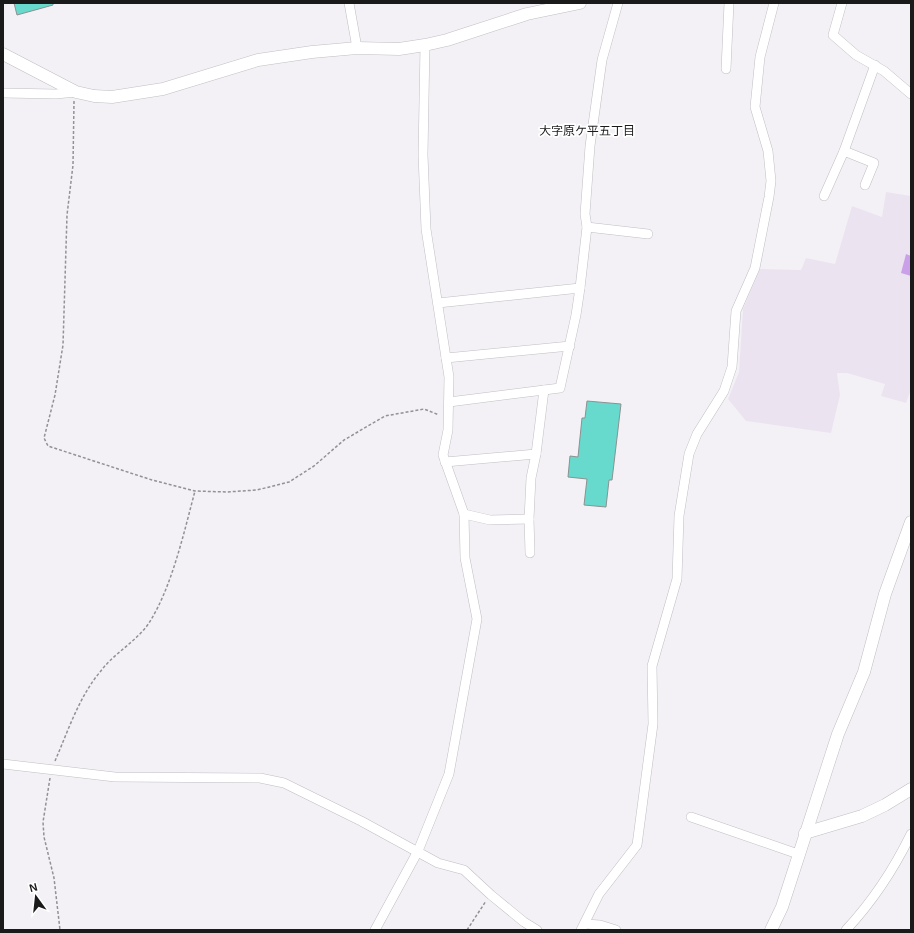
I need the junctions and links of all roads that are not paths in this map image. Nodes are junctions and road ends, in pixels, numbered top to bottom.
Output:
1 (349, 3) edge
2 (580, 3) edge
3 (618, 3) edge
4 (729, 3) edge
5 (774, 3) edge
6 (842, 3) edge
7 (425, 45) junction
8 (357, 48) junction
9 (3, 54) edge
10 (875, 65) junction
11 (726, 69) dead end
12 (76, 92) junction
13 (3, 93) edge
14 (911, 94) edge
15 (844, 151) junction
16 (865, 185) dead end
17 (824, 196) dead end
18 (587, 227) junction
19 (648, 234) dead end
20 (580, 288) junction
21 (438, 303) junction
22 (570, 346) junction
23 (446, 358) junction
24 (544, 390) junction
25 (449, 402) junction
26 (536, 454) junction
27 (445, 462) junction
28 (464, 514) junction
29 (529, 519) junction
30 (911, 522) edge
31 (530, 553) dead end
32 (3, 764) edge
33 (911, 788) edge
34 (691, 817) dead end
35 (805, 833) junction
36 (911, 834) edge
37 (418, 852) junction
38 (798, 854) junction
39 (583, 927) edge
40 (376, 930) edge
41 (537, 930) edge
42 (616, 930) edge
43 (771, 930) edge
44 (846, 930) edge

1 - 8 street
2 - 7 street
3 - 18 street
4 - 11 street
5 - 39 street
6 - 10 street
7 - 8 street
7 - 21 street
8 - 12 street
9 - 12 street
10 - 14 street
10 - 15 street
12 - 13 street
15 - 16 street
15 - 17 street
18 - 19 street
18 - 20 street
20 - 21 street
20 - 22 street
21 - 23 street
22 - 23 street
22 - 24 street
23 - 25 street
24 - 25 street
24 - 26 street
25 - 27 street
26 - 27 street
26 - 29 street
27 - 28 street
28 - 29 street
28 - 37 street
29 - 31 street
30 - 35 street
32 - 37 street
33 - 35 street
34 - 38 street
35 - 38 street
36 - 44 street
37 - 40 street
37 - 41 street
38 - 43 street
39 - 42 street

